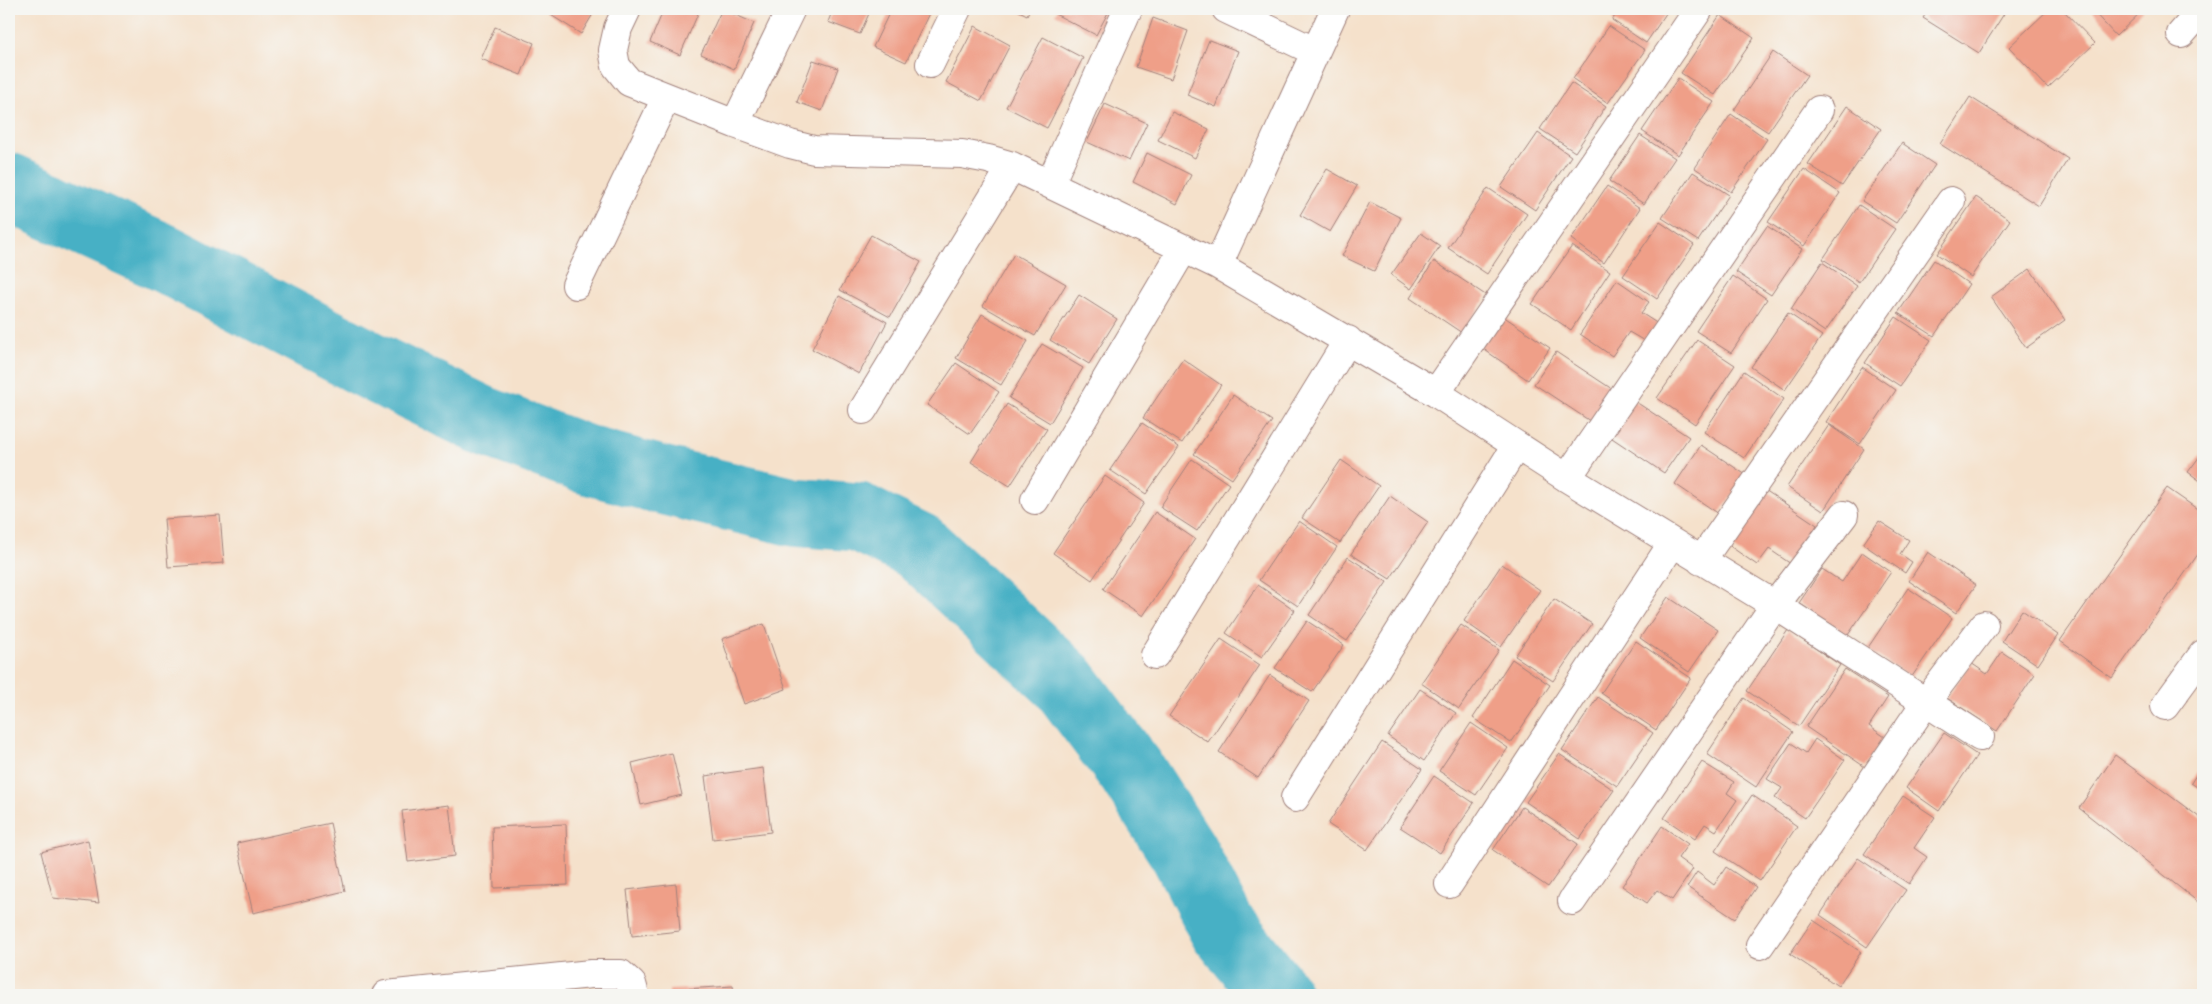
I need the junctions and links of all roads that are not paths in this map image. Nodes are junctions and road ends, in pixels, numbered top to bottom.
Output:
1 (627, 9) edge
2 (791, 9) edge
3 (957, 9) edge
4 (1128, 9) edge
5 (1226, 9) edge
6 (1335, 9) edge
7 (1699, 9) edge
8 (2203, 9) edge
9 (2181, 34) dead end
10 (1314, 51) junction
11 (930, 64) dead end
12 (666, 98) junction
13 (1819, 110) dead end
14 (735, 124) junction
15 (1012, 166) junction
16 (1050, 184) junction
17 (1952, 201) dead end
18 (1184, 248) junction
19 (1218, 265) junction
20 (576, 285) dead end
21 (1348, 340) junction
22 (1436, 393) junction
23 (862, 410) dead end
24 (1516, 446) junction
25 (1567, 478) junction
26 (1035, 500) dead end
27 (1844, 514) dead end
28 (1672, 544) junction
29 (1701, 561) junction
30 (1775, 605) junction
31 (1984, 625) dead end
32 (2203, 654) edge
33 (1155, 655) dead end
34 (1926, 702) junction
35 (2165, 706) dead end
36 (1980, 737) dead end
37 (1295, 798) dead end
38 (1449, 884) dead end
39 (1572, 901) dead end
40 (1760, 945) dead end
41 (386, 995) edge
42 (635, 995) edge

1 - 12 street
2 - 14 street
3 - 11 street
4 - 16 street
5 - 10 street
6 - 10 street
7 - 22 street
8 - 9 street
10 - 19 street
12 - 14 street
12 - 20 street
13 - 25 street
14 - 15 street
15 - 16 street
15 - 23 street
16 - 18 street
17 - 29 street
18 - 19 street
18 - 26 street
19 - 21 street
21 - 22 street
21 - 33 street
22 - 24 street
24 - 25 street
24 - 37 street
25 - 28 street
27 - 30 street
28 - 29 street
28 - 38 street
29 - 30 street
30 - 34 street
30 - 39 street
31 - 34 street
32 - 35 street
34 - 36 street
34 - 40 street
41 - 42 street

